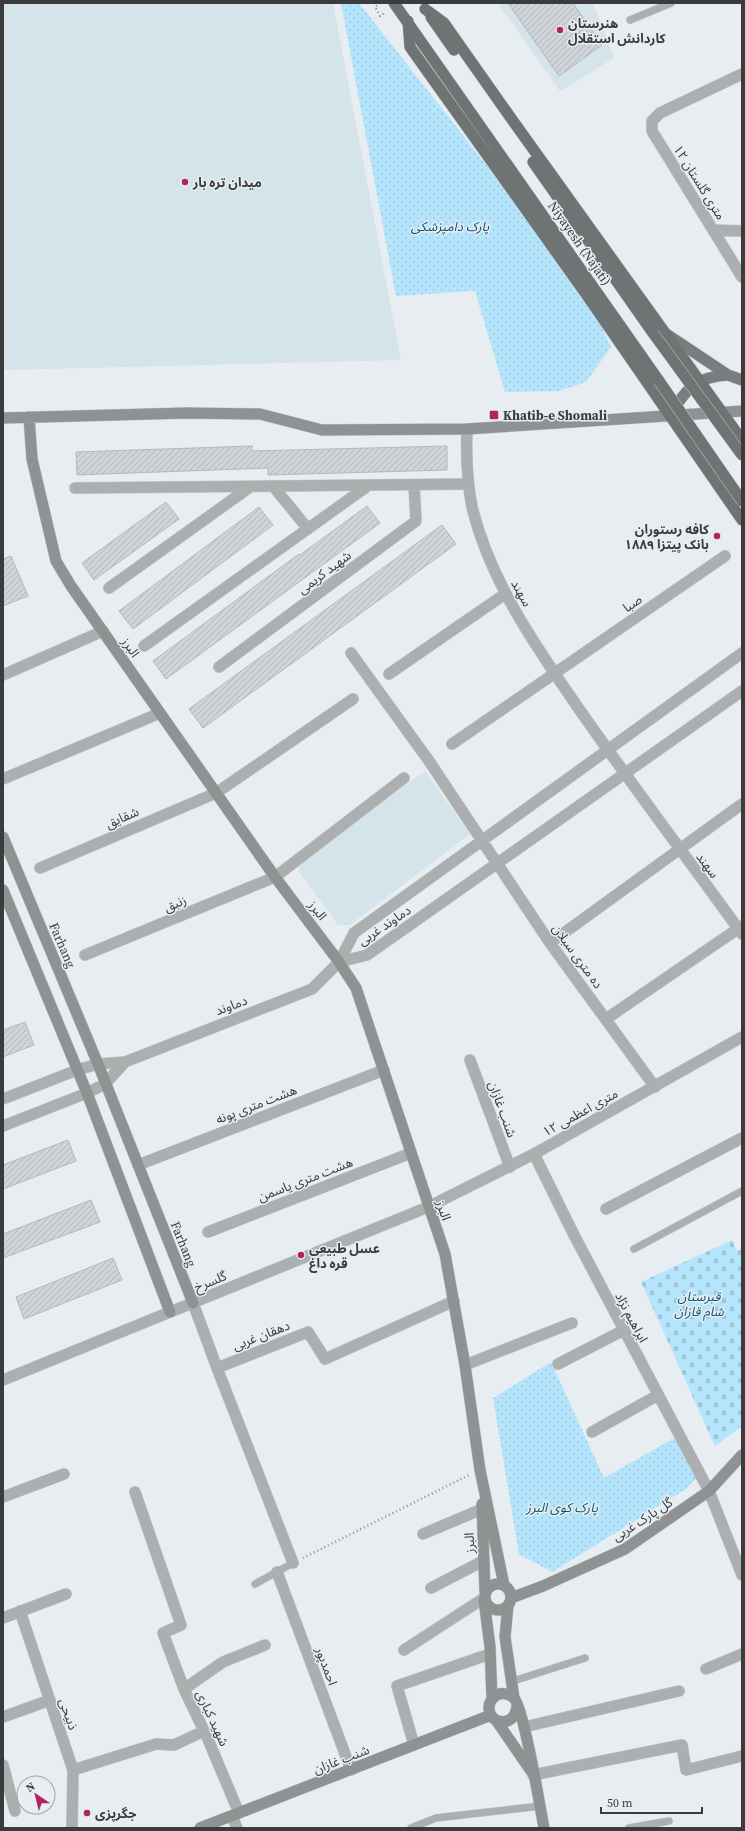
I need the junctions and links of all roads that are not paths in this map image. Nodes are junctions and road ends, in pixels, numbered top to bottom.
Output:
1 (394, 3) edge
2 (671, 3) edge
3 (423, 6) edge
4 (630, 20) dead end
5 (408, 21) junction
6 (742, 74) edge
7 (713, 230) junction
8 (742, 231) edge
9 (742, 277) edge
10 (664, 332) junction
11 (728, 375) junction
12 (742, 380) edge
13 (699, 381) junction
14 (742, 411) edge
15 (721, 412) junction
16 (670, 415) junction
17 (29, 417) junction
18 (3, 418) edge
19 (467, 429) junction
20 (742, 440) edge
21 (742, 455) edge
22 (468, 484) junction
23 (414, 485) junction
24 (250, 486) junction
25 (273, 486) junction
26 (369, 486) junction
27 (75, 488) dead end
28 (742, 502) edge
29 (742, 520) edge
30 (308, 529) junction
31 (725, 556) dead end
32 (109, 588) dead end
33 (505, 594) junction
34 (102, 631) junction
35 (144, 646) dead end
36 (351, 653) dead end
37 (742, 653) edge
38 (219, 667) dead end
39 (389, 674) dead end
40 (555, 674) junction
41 (3, 675) edge
42 (742, 691) edge
43 (353, 699) dead end
44 (160, 713) junction
45 (452, 744) dead end
46 (608, 750) junction
47 (624, 774) junction
48 (404, 778) dead end
49 (3, 779) edge
50 (216, 793) junction
51 (742, 804) edge
52 (3, 837) edge
53 (482, 840) junction
54 (679, 849) junction
55 (496, 863) junction
56 (40, 868) dead end
57 (275, 877) junction
58 (3, 890) edge
59 (741, 930) edge
60 (550, 943) junction
61 (84, 955) dead end
62 (339, 962) junction
63 (606, 1019) junction
64 (742, 1037) edge
65 (470, 1060) dead end
66 (125, 1062) junction
67 (98, 1064) junction
68 (77, 1070) junction
69 (384, 1070) junction
70 (105, 1084) junction
71 (655, 1087) junction
72 (87, 1093) junction
73 (3, 1099) edge
74 (3, 1126) edge
75 (742, 1138) edge
76 (411, 1153) junction
77 (534, 1154) junction
78 (138, 1165) junction
79 (510, 1167) junction
80 (742, 1191) edge
81 (428, 1207) junction
82 (606, 1209) dead end
83 (208, 1232) dead end
84 (634, 1249) dead end
85 (454, 1300) junction
86 (193, 1303) junction
87 (170, 1312) junction
88 (572, 1323) dead end
89 (624, 1330) junction
90 (558, 1364) dead end
91 (465, 1365) junction
92 (217, 1368) junction
93 (3, 1380) edge
94 (658, 1395) junction
95 (592, 1432) dead end
96 (742, 1455) edge
97 (480, 1470) junction
98 (64, 1474) dead end
99 (709, 1491) junction
100 (135, 1492) dead end
101 (3, 1497) edge
102 (482, 1509) junction
103 (423, 1534) dead end
104 (484, 1561) junction
105 (293, 1563) joint
106 (277, 1572) junction
107 (742, 1575) edge
108 (255, 1584) dead end
109 (431, 1588) dead end
110 (66, 1594) dead end
111 (508, 1594) junction
112 (484, 1596) junction
113 (20, 1611) junction
114 (3, 1618) edge
115 (265, 1645) dead end
116 (404, 1650) dead end
117 (490, 1654) junction
118 (742, 1654) edge
119 (584, 1658) dead end
120 (706, 1669) dead end
121 (510, 1682) junction
122 (184, 1689) junction
123 (679, 1691) dead end
124 (492, 1699) junction
125 (50, 1700) junction
126 (516, 1701) junction
127 (3, 1717) edge
128 (493, 1717) junction
129 (524, 1727) junction
130 (204, 1731) junction
131 (414, 1745) junction
132 (742, 1756) edge
133 (3, 1765) edge
134 (73, 1770) junction
135 (351, 1770) junction
136 (533, 1775) junction
137 (540, 1806) junction
138 (15, 1811) dead end
139 (235, 1815) junction
140 (669, 1821) dead end
141 (72, 1828) edge
142 (200, 1828) edge
143 (237, 1828) edge
144 (411, 1828) edge
145 (544, 1828) edge
146 (629, 1828) edge

1 - 5 highway, Niyayesh (Najati)
2 - 4 lane
3 - 10 highway
3 - 21 highway, Niyayesh (Najati), bridge
5 - 16 highway
5 - 28 highway, Niyayesh (Najati), bridge
6 - 7 street, ۱۲ متری گلستان
7 - 8 street
7 - 9 street, ۱۲ متری گلستان
10 - 11 main road
10 - 13 highway
11 - 12 main road
11 - 13 main road
13 - 15 highway
13 - 16 main road
14 - 15 main road
15 - 16 main road
15 - 20 highway
16 - 19 main road
16 - 29 highway
17 - 18 main road
17 - 19 main road
17 - 34 main road, البرز
19 - 22 street, سهند
22 - 23 street
22 - 33 street, سهند
23 - 26 street
23 - 38 street, شهید کریمی
24 - 25 street
24 - 27 street
24 - 32 street
25 - 26 street
25 - 30 street
26 - 30 street
28 - 29 highway
30 - 35 street
31 - 40 street, صبا
33 - 39 street
33 - 40 street, سهند
34 - 41 street
34 - 44 main road, البرز
36 - 53 street, ده متری سبلان
37 - 46 street, دماوند غربی
40 - 45 street, صبا
40 - 46 street, سهند
42 - 47 street, دماوند غربی
43 - 50 street, شقایق
44 - 49 street
44 - 50 main road, البرز
46 - 47 street, سهند
46 - 53 street, دماوند غربی
47 - 54 street, سهند
47 - 55 street, دماوند غربی
48 - 57 street, زنبق
50 - 56 street, شقایق
50 - 57 main road, البرز
51 - 54 street
52 - 67 main road, Farhang
53 - 55 street, ده متری سبلان
53 - 62 street, دماوند غربی
54 - 59 street, سهند
54 - 60 street
55 - 60 street, ده متری سبلان
55 - 62 street, دماوند غربی
57 - 61 street, زنبق
57 - 62 main road, البرز
58 - 68 main road
59 - 63 street
60 - 63 street, ده متری سبلان
62 - 66 street, دماوند
62 - 69 main road, البرز
63 - 71 street, ده متری سبلان
64 - 71 street, ۱۲ متری اعظمی
65 - 79 street, شنب غازان
66 - 67 street
66 - 70 street
67 - 68 street
67 - 70 main road, Farhang
68 - 72 main road
68 - 73 street
69 - 76 main road, البرز
69 - 78 street, هشت متری پونه
70 - 72 street
70 - 78 main road, Farhang
71 - 77 street, ۱۲ متری اعظمی
72 - 74 street
72 - 87 main road
75 - 82 street
76 - 81 main road, البرز
76 - 83 street, هشت متری یاسمن
77 - 79 street, ۱۲ متری اعظمی
77 - 89 street, ابراهیم نژاد
78 - 86 main road, Farhang
79 - 81 street, ۱۲ متری اعظمی
80 - 84 lane
81 - 85 main road, البرز
81 - 86 street, گلسرخ
85 - 91 main road, البرز
85 - 92 street, دهقان غربی
86 - 87 street, گلسرخ
86 - 92 street
87 - 93 street, گلسرخ
88 - 91 street
89 - 90 street
89 - 94 street, ابراهیم نژاد
91 - 97 main road, البرز
92 - 105 street
94 - 95 street
94 - 99 street, ابراهیم نژاد
96 - 99 main road, گل پارک غربی
97 - 102 main road, البرز
97 - 111 main road, البرز
98 - 101 street
99 - 107 street, ابراهیم نژاد
99 - 111 main road, گل پارک غربی
100 - 122 street, شهید کباری
102 - 103 street
102 - 104 main road, البرز
104 - 109 street
104 - 112 main road, البرز
105 - 106 lane
106 - 108 lane
106 - 135 street, احمدپور
110 - 113 street
111 - 112 main road
111 - 112 main road
111 - 121 main road, البرز
112 - 116 street
112 - 117 main road, البرز
113 - 114 street
113 - 125 street, ذبیحی
115 - 122 street
117 - 124 main road, البرز
117 - 131 street
118 - 120 street
119 - 121 lane
121 - 126 main road, البرز
122 - 130 street, شهید کباری
123 - 129 street
124 - 126 main road
124 - 128 main road
125 - 127 street
125 - 134 street, ذبیحی
126 - 128 main road
126 - 129 main road, البرز
128 - 131 main road, شنب غازان
128 - 136 main road
129 - 136 main road, البرز
130 - 134 street
130 - 139 street, شهید کباری
131 - 135 main road, شنب غازان
132 - 136 street
133 - 138 street
134 - 141 street, ذبیحی
135 - 139 main road, شنب غازان
136 - 137 main road, البرز
137 - 144 lane
137 - 145 main road, البرز
139 - 142 main road, شنب غازان
139 - 143 street, شهید کباری
140 - 146 lane

